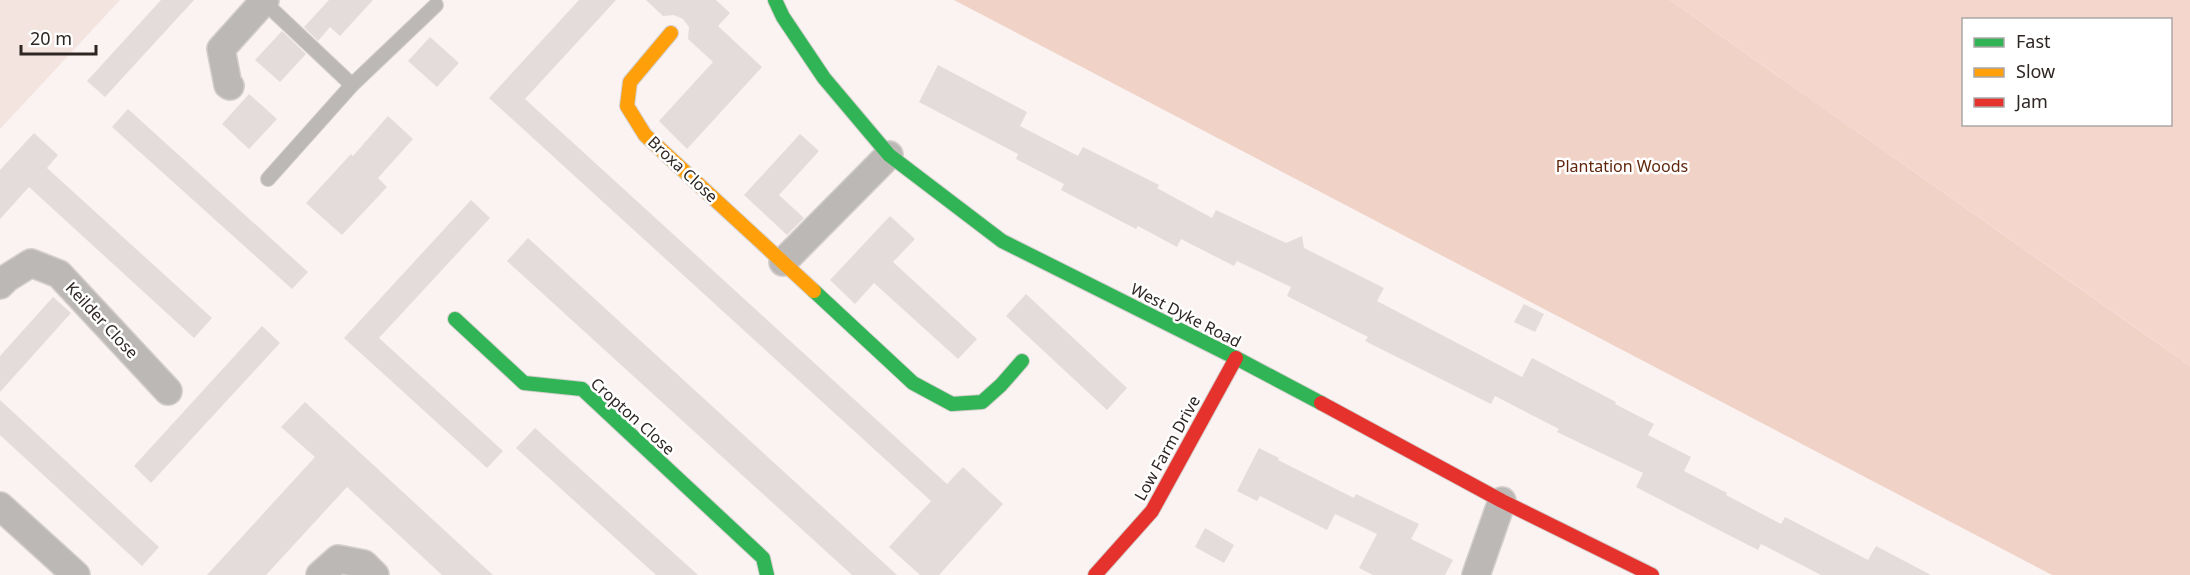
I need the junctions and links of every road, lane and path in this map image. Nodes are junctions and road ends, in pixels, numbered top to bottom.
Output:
1 (775, 0) edge
2 (264, 1) edge
3 (436, 5) dead end
4 (671, 33) dead end
5 (352, 85) junction
6 (230, 86) dead end
7 (889, 155) junction
8 (268, 179) dead end
9 (783, 262) junction
10 (0, 285) edge
11 (455, 318) dead end
12 (1236, 358) junction
13 (1022, 361) dead end
14 (168, 391) dead end
15 (1502, 501) junction
16 (0, 506) edge
17 (76, 575) edge
18 (320, 575) edge
19 (375, 575) edge
20 (767, 575) edge
21 (1095, 575) edge
22 (1476, 575) edge
23 (1652, 575) edge

1 - 7 street, West Dyke Road
2 - 5 lane
2 - 6 street
3 - 5 lane
4 - 9 street, Broxa Close
5 - 8 lane
7 - 9 street
7 - 12 street, West Dyke Road
9 - 13 street, Broxa Close
10 - 14 street, Keilder Close
11 - 20 street, Cropton Close
12 - 15 street, West Dyke Road
12 - 21 street, Low Farm Drive
15 - 22 street
15 - 23 street, West Dyke Road
16 - 17 street
18 - 19 street

